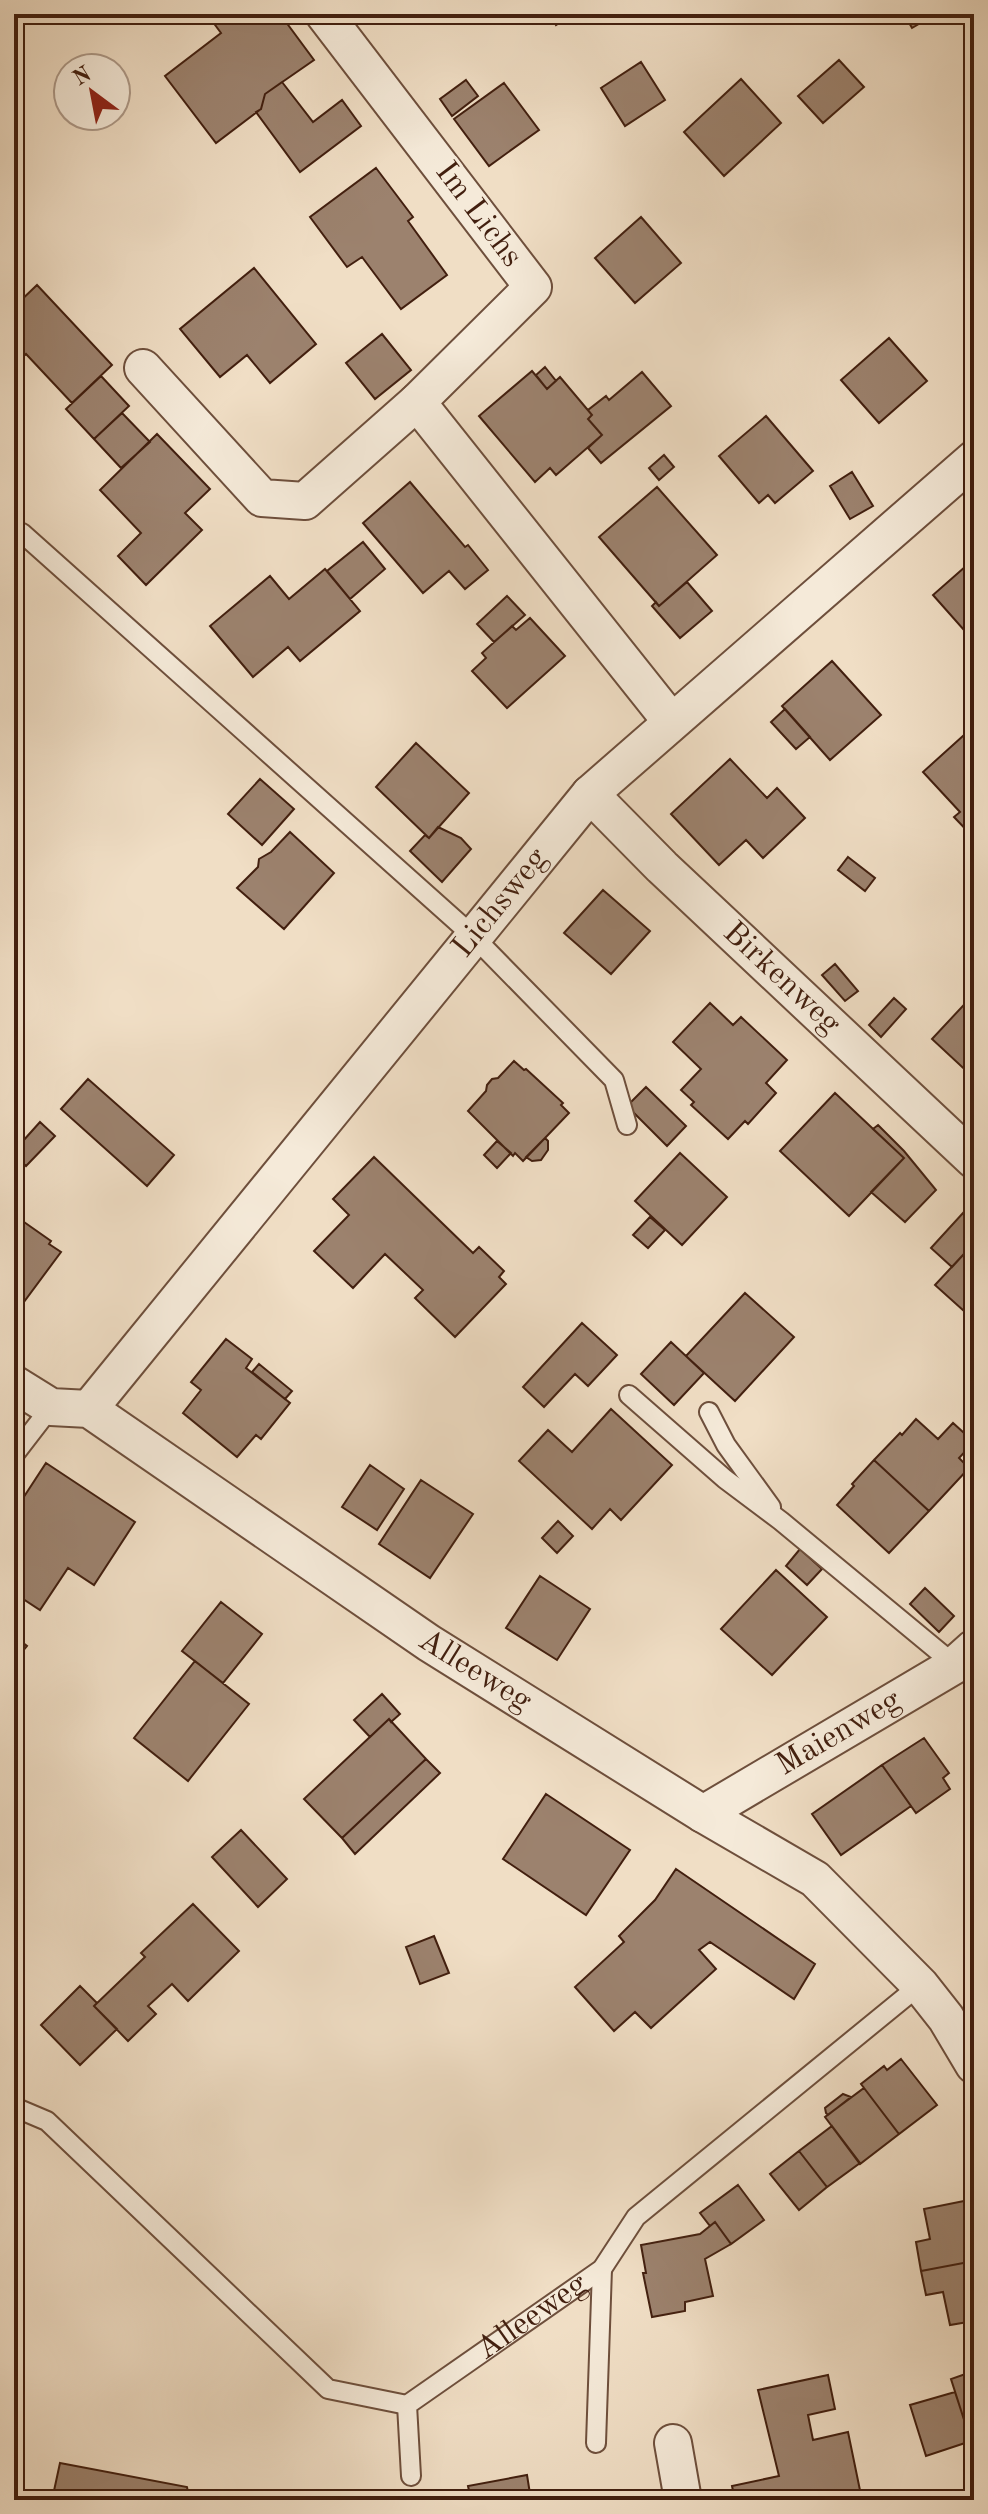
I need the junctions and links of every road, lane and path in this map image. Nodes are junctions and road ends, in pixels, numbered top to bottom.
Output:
1 (324, 14) edge
2 (143, 368) dead end
3 (417, 402) junction
4 (974, 459) edge
5 (22, 533) dead end
6 (671, 721) junction
7 (590, 794) junction
8 (473, 936) junction
9 (627, 1125) dead end
10 (974, 1160) edge
11 (14, 1384) edge
12 (629, 1395) dead end
13 (51, 1407) junction
14 (89, 1409) junction
15 (709, 1412) dead end
16 (14, 1455) edge
17 (781, 1521) junction
18 (965, 1657) edge
19 (703, 1814) junction
20 (920, 1985) junction
21 (974, 2065) edge
22 (14, 2107) edge
23 (602, 2269) junction
24 (407, 2405) junction
25 (596, 2443) dead end
26 (673, 2443) dead end
27 (411, 2476) dead end
28 (683, 2500) edge

1 - 3 street, Im Lichs
2 - 3 street, Im Lichs
3 - 6 street
4 - 6 street, Lichsweg
5 - 8 lane
6 - 7 street, Lichsweg
7 - 8 street, Lichsweg
7 - 10 street, Birkenweg
8 - 9 lane
8 - 14 street, Lichsweg
11 - 13 street
12 - 17 lane
13 - 14 street
13 - 16 lane
14 - 19 street, Alleeweg
15 - 17 lane
17 - 18 lane
18 - 19 street, Maienweg
19 - 20 street, Alleeweg
20 - 21 street, Alleeweg
20 - 23 lane, Alleeweg
22 - 24 lane
23 - 24 lane, Alleeweg
23 - 25 lane
24 - 27 lane
26 - 28 street

